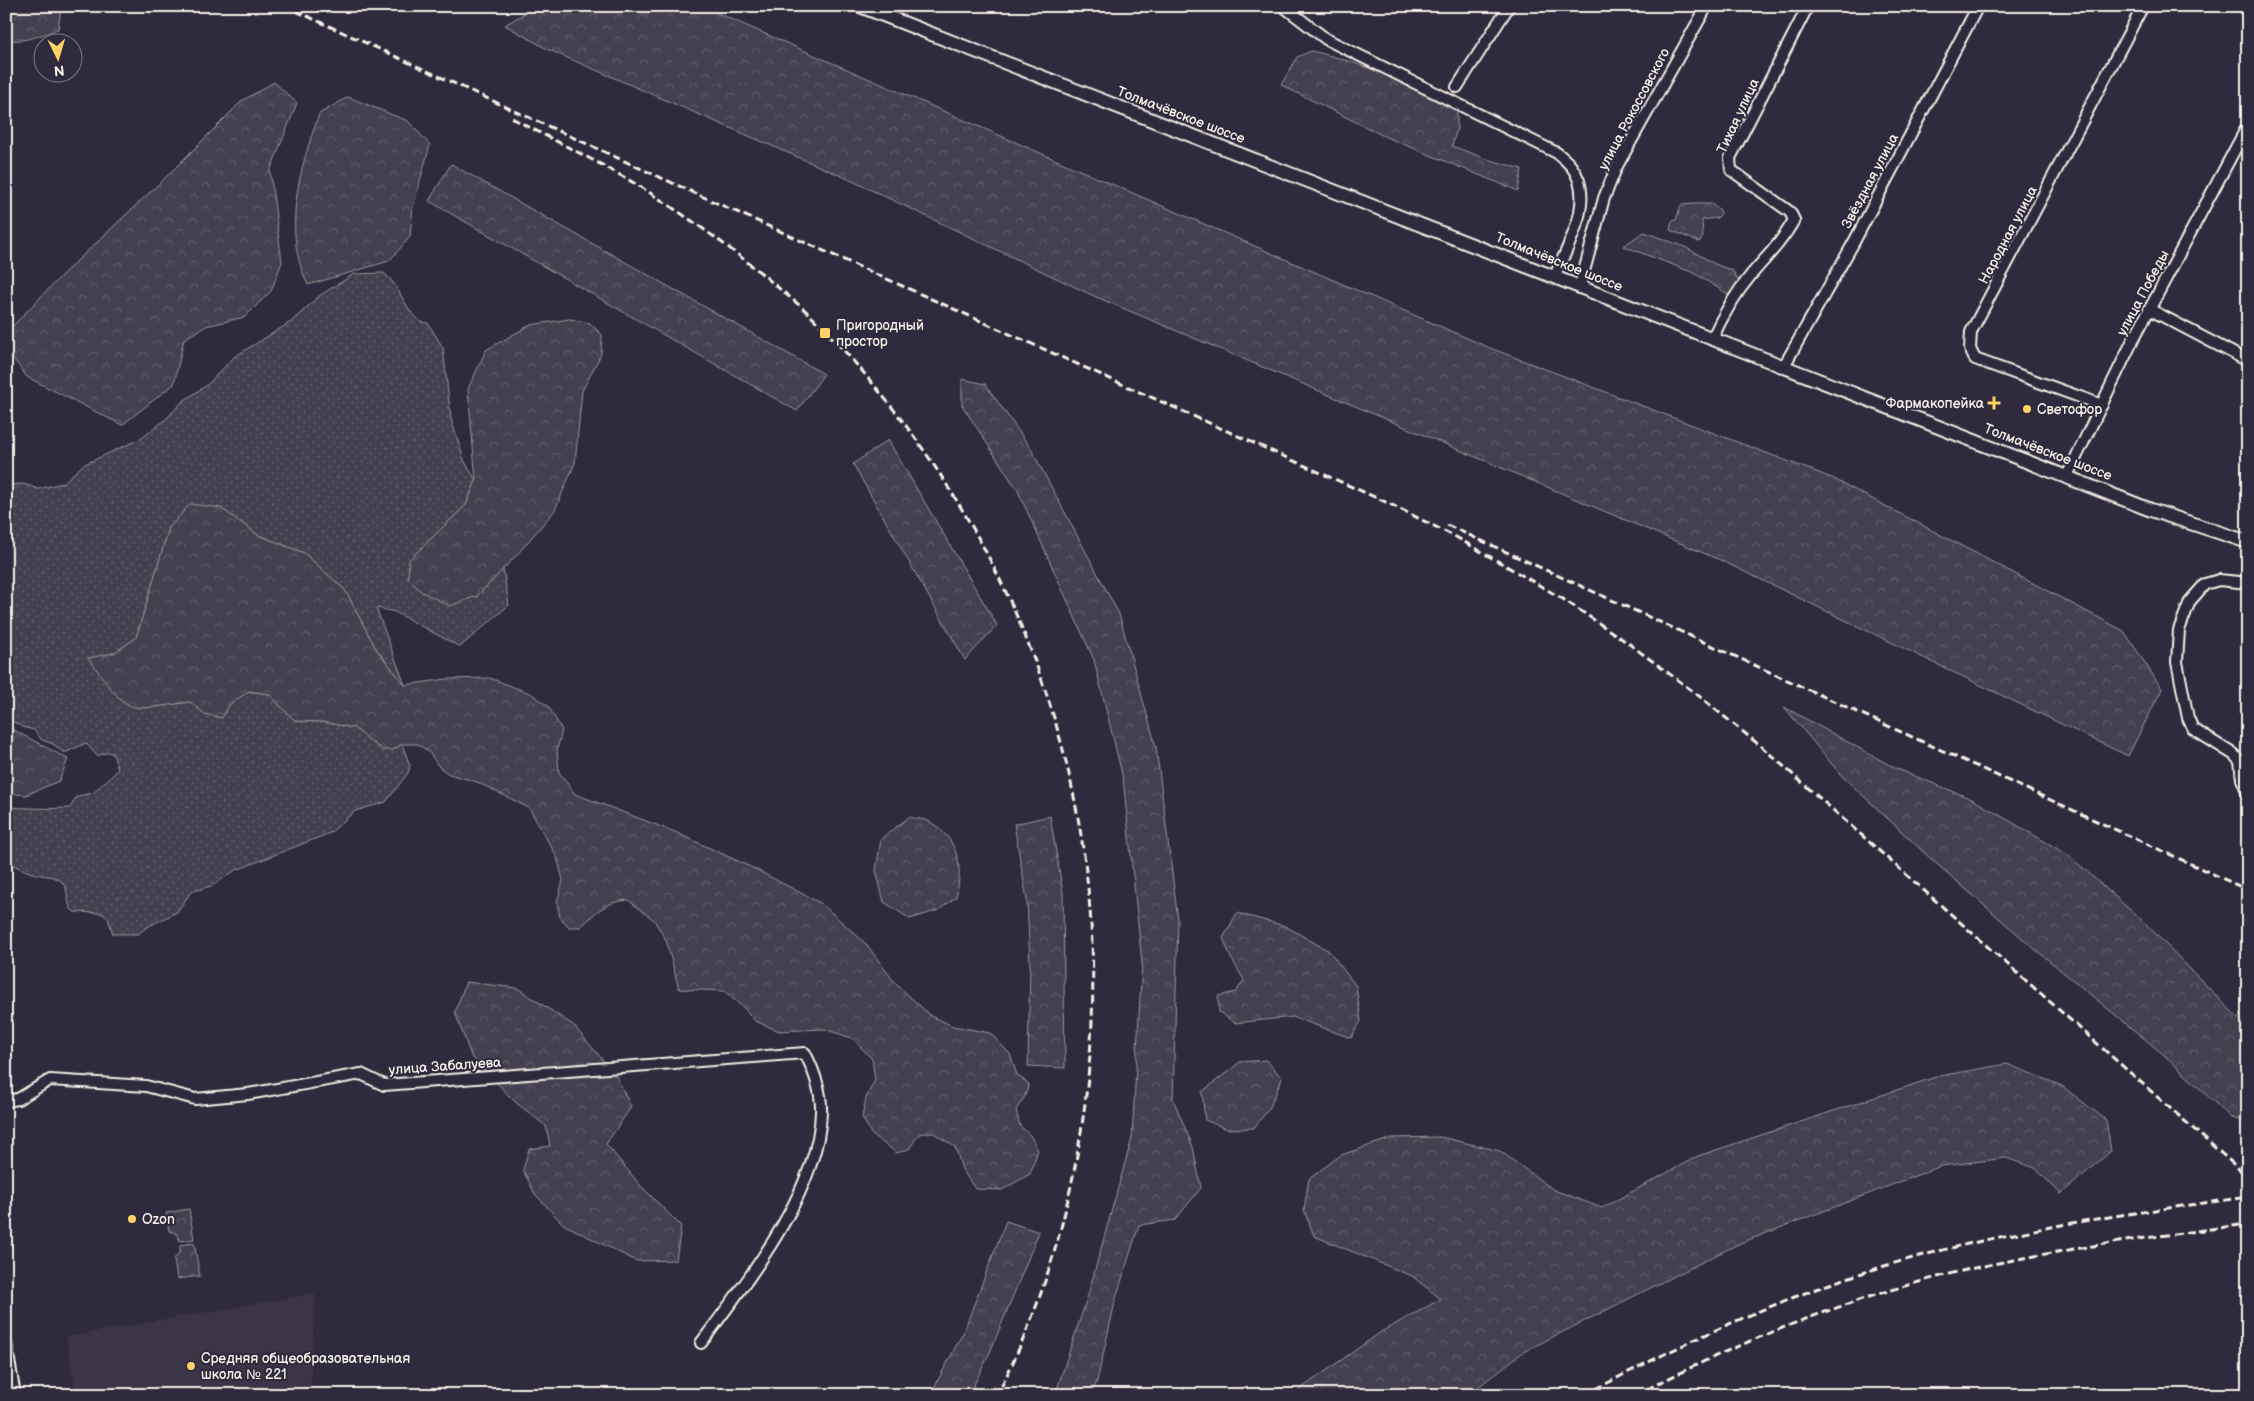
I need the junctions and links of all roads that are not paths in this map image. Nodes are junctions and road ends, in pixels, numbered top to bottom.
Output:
1 (860, 6) edge
2 (1283, 6) edge
3 (1509, 6) edge
4 (1707, 6) edge
5 (1808, 6) edge
6 (1978, 6) edge
7 (2143, 6) edge
8 (1457, 87) dead end
9 (2248, 125) edge
10 (1555, 276) junction
11 (1580, 286) junction
12 (2149, 309) junction
13 (1712, 339) junction
14 (2248, 361) edge
15 (1784, 366) junction
16 (2102, 405) junction
17 (2067, 476) junction
18 (2248, 542) edge
19 (2248, 583) edge
20 (2248, 794) edge
21 (6, 1101) edge
22 (6, 1342) edge
23 (701, 1343) dead end
24 (15, 1395) edge

1 - 10 main road, Толмачёвское шоссе
2 - 10 street
3 - 8 street
4 - 11 street, улица Рокоссовского
5 - 13 street, Тихая улица
6 - 15 street, Звёздная улица
7 - 16 street, Народная улица
9 - 12 street, улица Победы
10 - 11 main road, Толмачёвское шоссе
11 - 13 main road, Толмачёвское шоссе
12 - 14 street
12 - 16 street, улица Победы
13 - 15 main road, Толмачёвское шоссе
15 - 17 main road, Толмачёвское шоссе
16 - 17 street, улица Победы
17 - 18 main road, Толмачёвское шоссе
19 - 20 street
21 - 23 street, улица Забалуева
22 - 24 street

